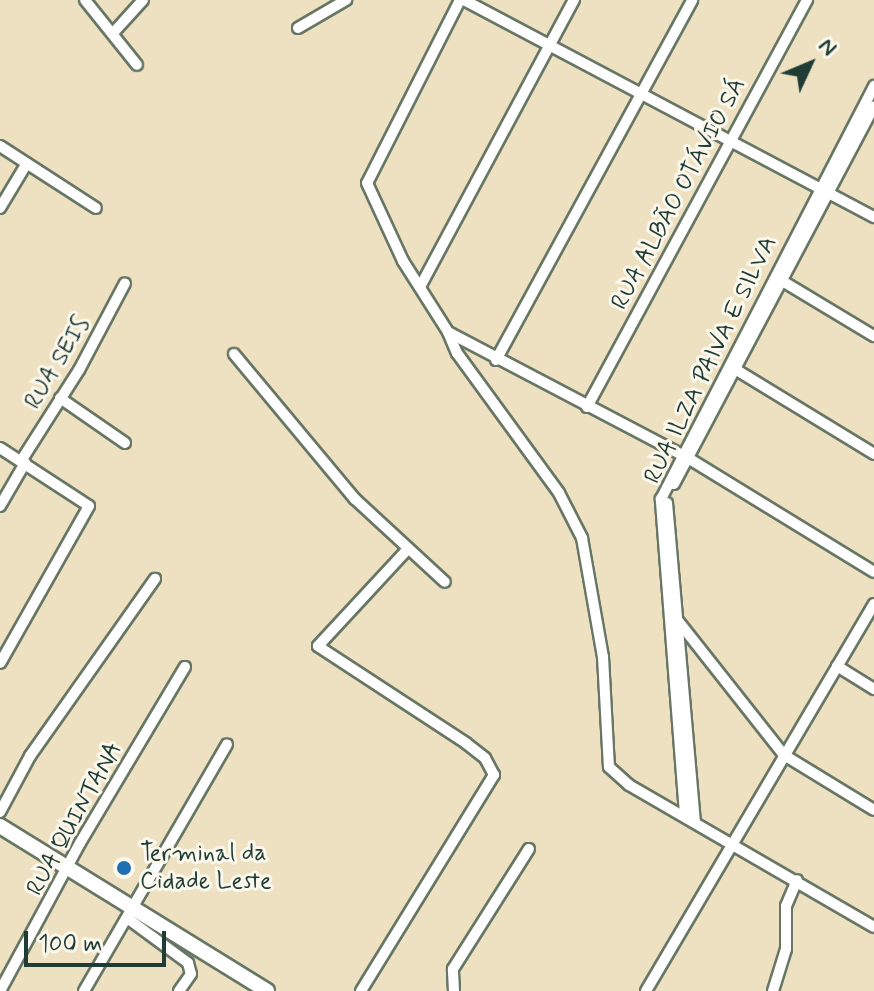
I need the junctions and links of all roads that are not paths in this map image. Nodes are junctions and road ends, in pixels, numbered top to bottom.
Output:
1 (85, 0) edge
2 (143, 0) edge
3 (346, 0) edge
4 (462, 0) edge
5 (574, 0) edge
6 (692, 0) edge
7 (807, 0) edge
8 (298, 28) dead end
9 (114, 32) junction
10 (549, 47) junction
11 (137, 65) dead end
12 (874, 86) edge
13 (641, 94) junction
14 (874, 107) edge
15 (728, 141) junction
16 (0, 146) edge
17 (27, 163) junction
18 (824, 190) junction
19 (0, 208) edge
20 (96, 208) dead end
21 (874, 217) edge
22 (778, 279) junction
23 (125, 283) dead end
24 (420, 287) junction
25 (448, 332) junction
26 (874, 336) edge
27 (234, 354) dead end
28 (496, 360) junction
29 (732, 367) junction
30 (60, 398) junction
31 (587, 407) junction
32 (125, 443) dead end
33 (0, 448) edge
34 (874, 454) edge
35 (684, 457) junction
36 (23, 462) junction
37 (0, 506) edge
38 (406, 551) junction
39 (874, 572) edge
40 (155, 579) dead end
41 (445, 582) dead end
42 (874, 604) edge
43 (673, 615) junction
44 (0, 663) edge
45 (837, 666) junction
46 (185, 667) dead end
47 (874, 689) edge
48 (227, 744) dead end
49 (784, 755) junction
50 (874, 810) edge
51 (0, 812) edge
52 (690, 817) junction
53 (0, 826) edge
54 (734, 843) junction
55 (529, 849) dead end
56 (68, 868) junction
57 (797, 880) junction
58 (130, 913) junction
59 (874, 927) edge
60 (0, 991) edge
61 (84, 991) edge
62 (179, 991) edge
63 (267, 991) edge
64 (361, 991) edge
65 (454, 991) edge
66 (646, 991) edge
67 (773, 991) edge

1 - 9 street
2 - 9 street
3 - 8 street
4 - 10 street
4 - 24 street
5 - 10 street
6 - 13 street
7 - 15 street, RUA ALBÃO OTÁVIO SÁ
9 - 11 street
10 - 13 street
10 - 24 street
12 - 18 street, RUA ILZA PAIVA E SILVA
13 - 15 street
13 - 28 street
14 - 18 street, RUA ILZA PAIVA E SILVA
15 - 18 street
15 - 31 street, RUA ALBÃO OTÁVIO SÁ
16 - 17 street
17 - 19 street
17 - 20 street
18 - 21 street
18 - 22 street, RUA ILZA PAIVA E SILVA
22 - 26 street
22 - 29 street, RUA ILZA PAIVA E SILVA
23 - 30 street, RUA SEIS
24 - 25 street
25 - 28 street
25 - 52 street
27 - 38 street
28 - 31 street
29 - 34 street
29 - 35 street, RUA ILZA PAIVA E SILVA
30 - 32 street
30 - 36 street, RUA SEIS
31 - 35 street
33 - 36 street
35 - 39 street
35 - 43 street, RUA ILZA PAIVA E SILVA
36 - 37 street, RUA SEIS
36 - 44 street
38 - 41 street
38 - 64 street
40 - 51 street
42 - 45 street
43 - 49 street
43 - 52 street, RUA ILZA PAIVA E SILVA
45 - 47 street
45 - 49 street
46 - 56 street, RUA QUINTANA
48 - 58 street
49 - 50 street
49 - 54 street
52 - 54 street
53 - 56 street
54 - 57 street
54 - 66 street
55 - 65 street
56 - 58 street
56 - 60 street, RUA QUINTANA
57 - 59 street
57 - 67 street
58 - 61 street
58 - 62 street
58 - 63 street

